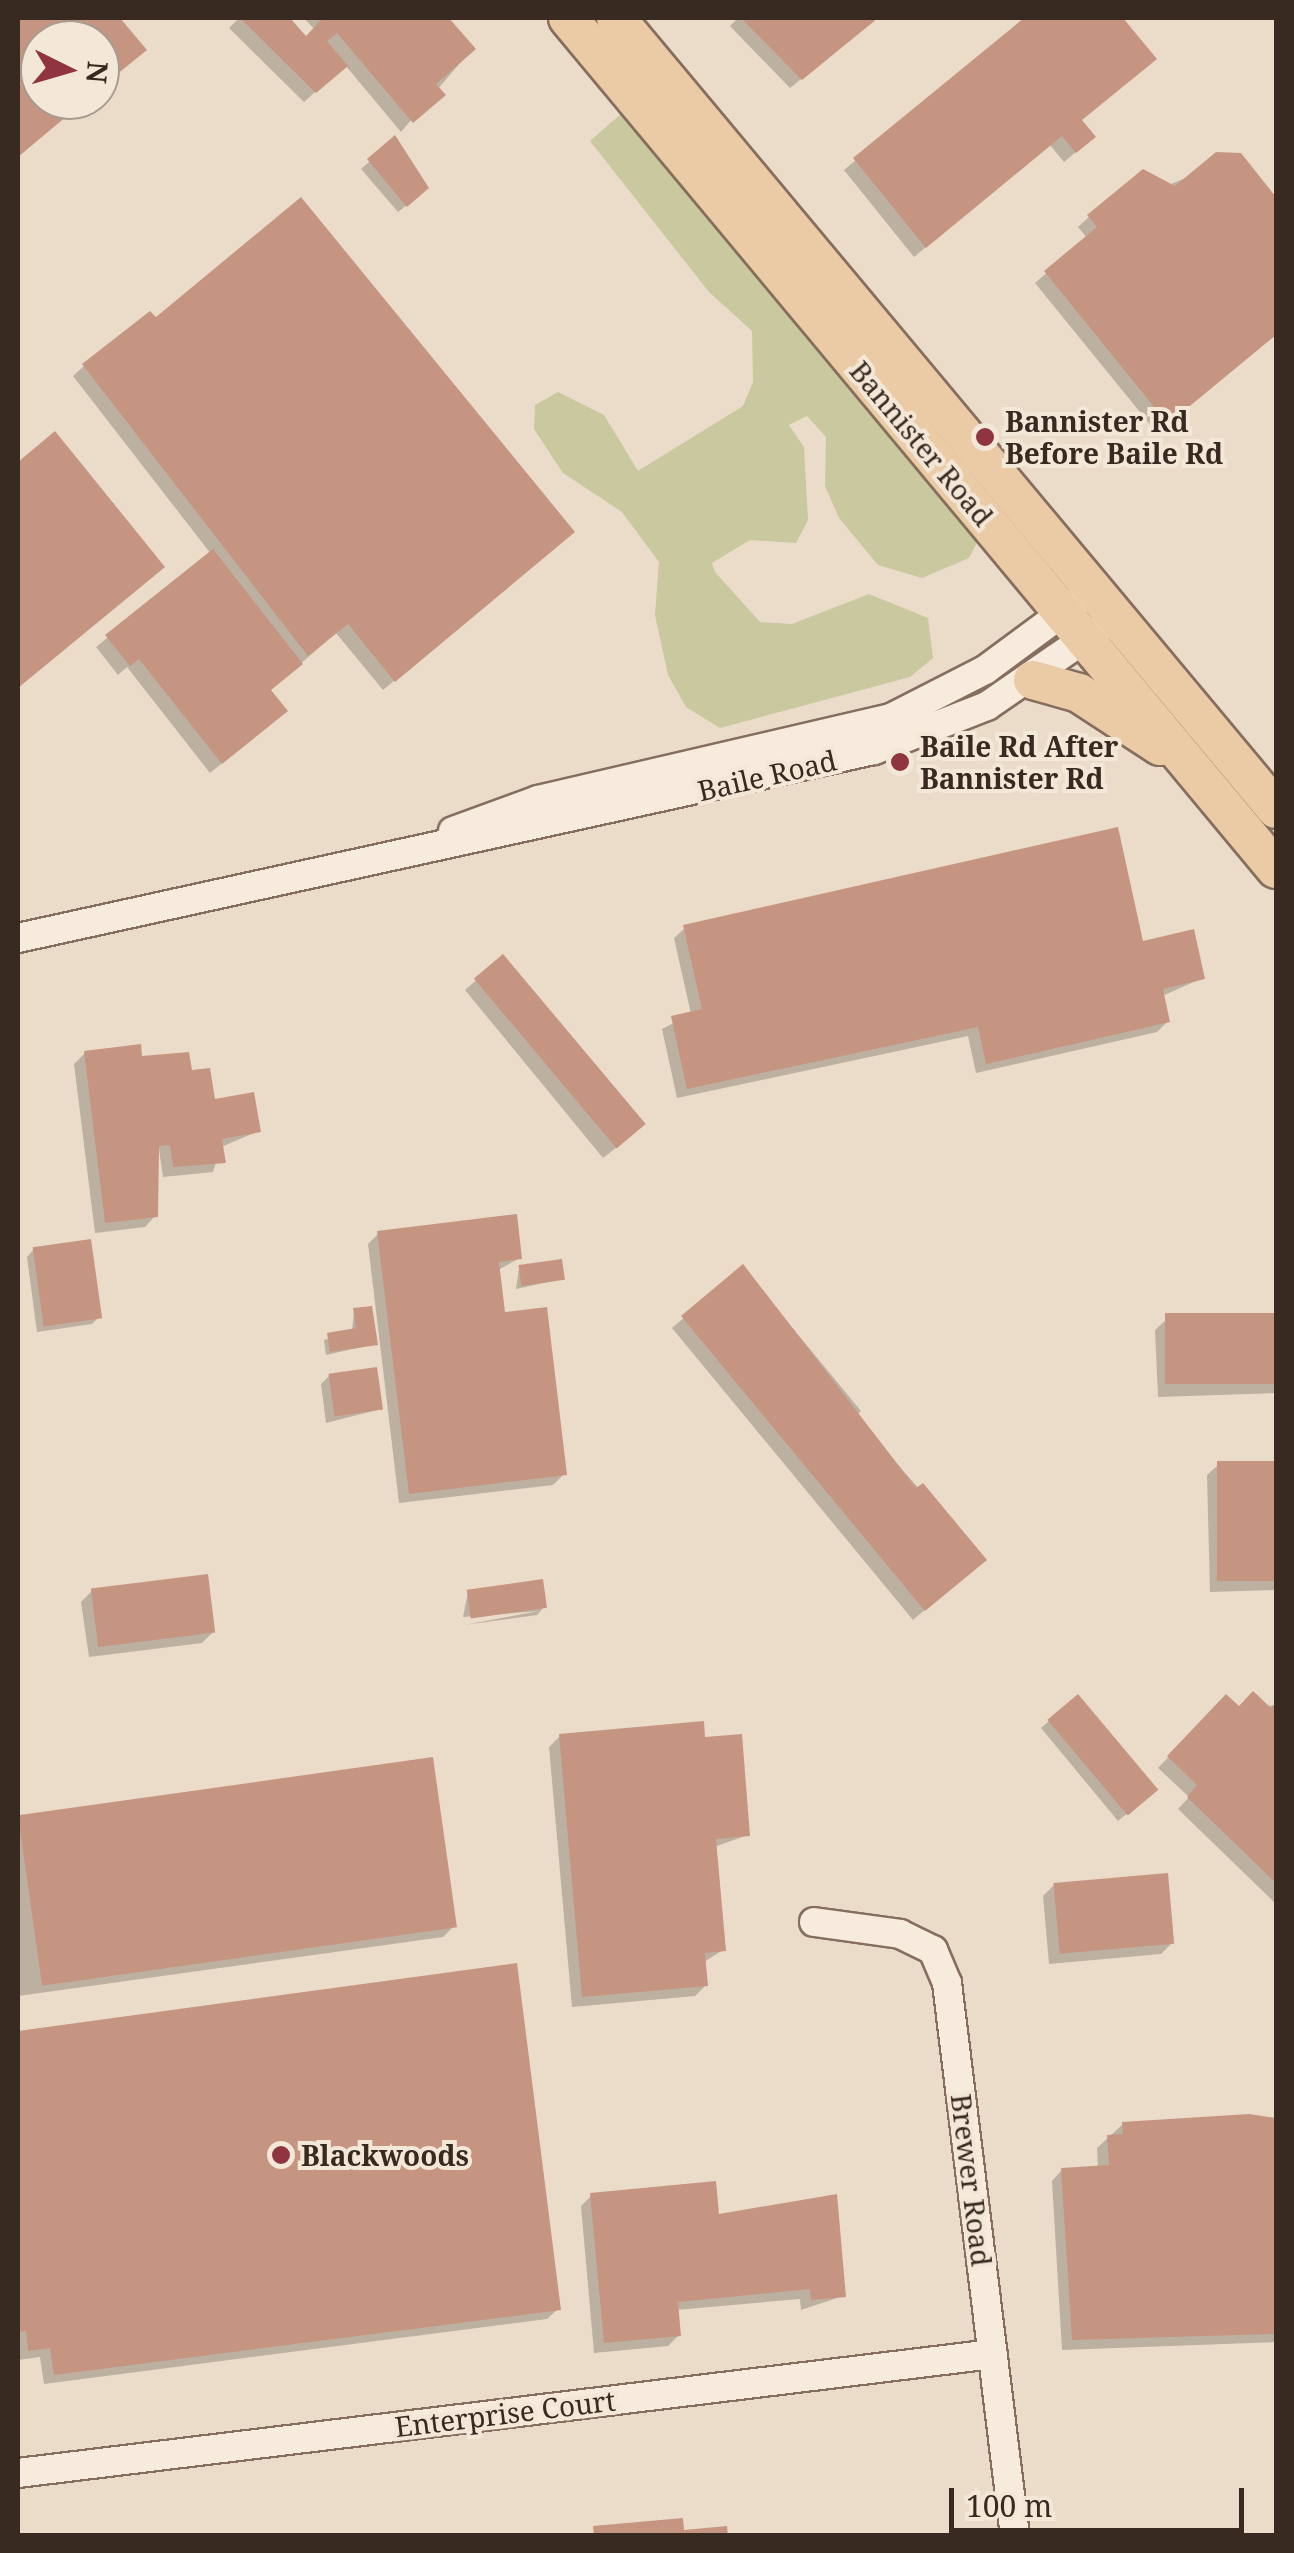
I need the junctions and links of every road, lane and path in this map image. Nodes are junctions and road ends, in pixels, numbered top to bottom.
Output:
1 (568, 18) edge
2 (616, 18) edge
3 (1090, 613) junction
4 (1033, 680) junction
5 (1192, 767) junction
6 (690, 779) junction
7 (1276, 809) edge
8 (1276, 870) edge
9 (18, 938) edge
10 (814, 1922) dead end
11 (993, 2354) junction
12 (18, 2473) edge
13 (1016, 2536) edge

1 - 3 main road, Bannister Road
2 - 3 main road, Bannister Road
3 - 4 street, Baile Road
3 - 5 main road, Bannister Road
3 - 6 street, Baile Road
3 - 7 main road, Bannister Road
4 - 5 main road
4 - 6 street, Baile Road
5 - 8 main road, Bannister Road
6 - 9 street, Baile Road
10 - 11 street, Brewer Road
11 - 12 street, Enterprise Court
11 - 13 street, Brewer Road

